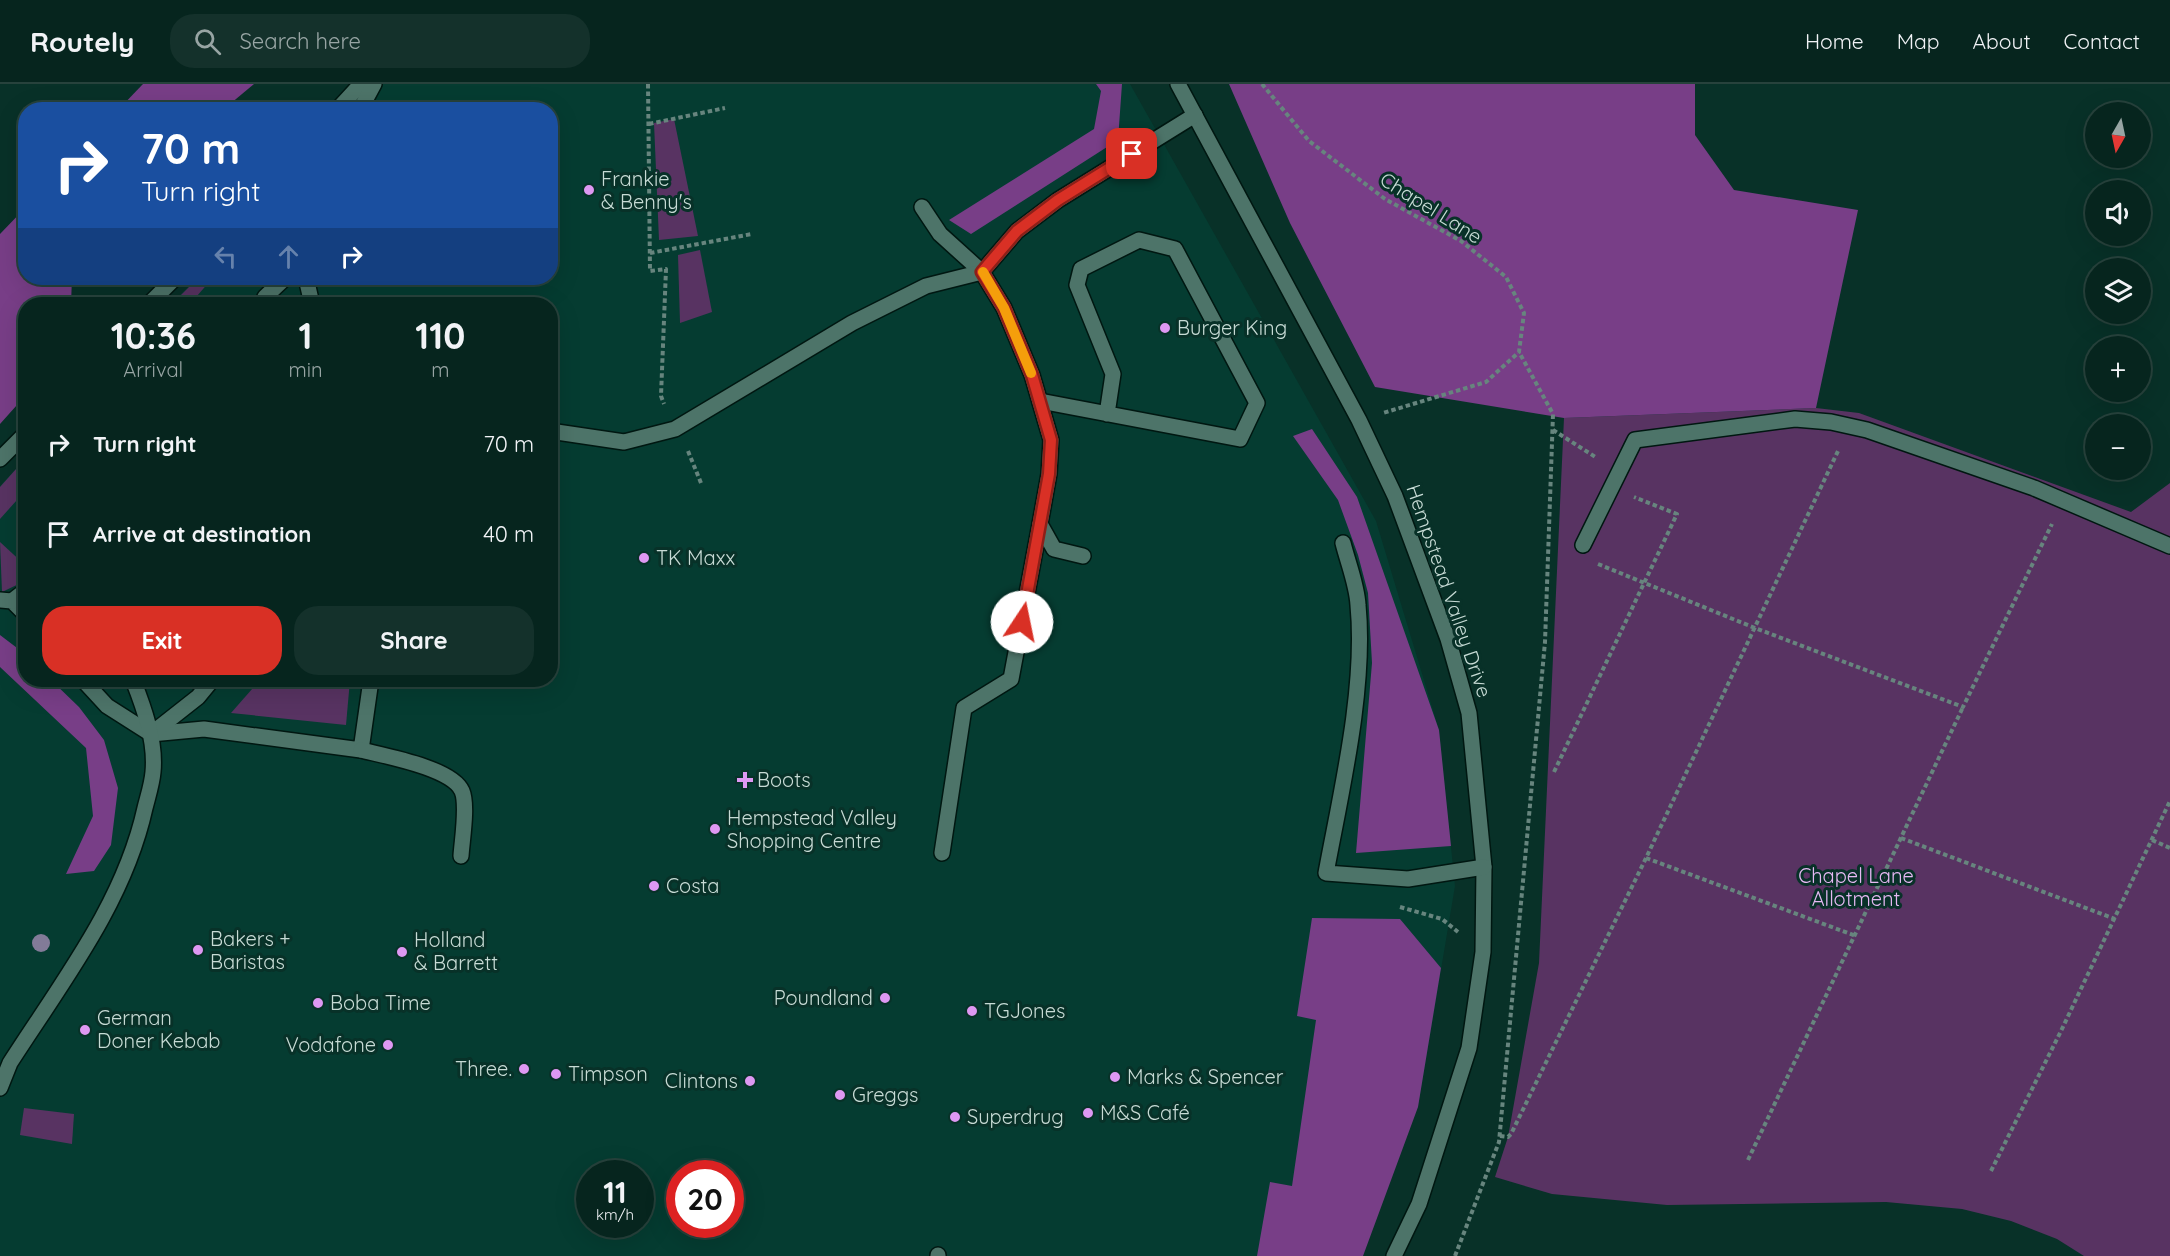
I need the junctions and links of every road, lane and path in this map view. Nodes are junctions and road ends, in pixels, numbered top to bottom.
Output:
1 (361, 84) edge
2 (374, 84) edge
3 (648, 84) edge
4 (1178, 84) edge
5 (1263, 84) edge
6 (344, 102) edge
7 (364, 102) edge
8 (725, 108) dead end
9 (1195, 115) junction
10 (648, 124) junction
11 (922, 207) dead end
12 (752, 234) dead end
13 (650, 253) junction
14 (982, 272) junction
15 (168, 285) edge
16 (278, 285) edge
17 (156, 297) edge
18 (265, 297) edge
19 (1519, 352) junction
20 (1040, 401) junction
21 (1107, 414) junction
22 (1359, 420) junction
23 (1850, 426) junction
24 (675, 429) junction
25 (1552, 429) junction
26 (558, 432) edge
27 (18, 441) edge
28 (0, 459) edge
29 (1620, 470) junction
30 (701, 483) dead end
31 (1611, 488) junction
32 (2063, 501) junction
33 (1040, 524) junction
34 (1343, 543) dead end
35 (1583, 545) joint
36 (2170, 546) edge
37 (1083, 556) dead end
38 (1645, 585) junction
39 (1755, 628) junction
40 (89, 687) edge
41 (135, 687) edge
42 (207, 687) edge
43 (370, 687) edge
44 (1963, 707) junction
45 (151, 734) junction
46 (361, 750) junction
47 (1554, 772) dead end
48 (2170, 801) edge
49 (1901, 838) junction
50 (2152, 840) junction
51 (2170, 848) edge
52 (942, 853) dead end
53 (461, 856) dead end
54 (1646, 858) junction
55 (1484, 867) junction
56 (1398, 907) dead end
57 (2115, 919) junction
58 (1856, 936) junction
59 (1483, 952) junction
60 (1517, 954) junction
61 (0, 1088) edge
62 (1500, 1136) junction
63 (1748, 1160) dead end
64 (1991, 1171) dead end
65 (1394, 1256) edge
66 (1455, 1256) edge

1 - 6 street
2 - 7 street
3 - 10 path
4 - 9 street, Hempstead Valley Drive
5 - 19 path, Chapel Lane
8 - 10 path
9 - 14 street
9 - 22 street, Hempstead Valley Drive
10 - 13 path
11 - 14 street
12 - 13 path
13 - 24 path
14 - 20 street
14 - 24 street
15 - 17 street
16 - 18 street
19 - 22 path
19 - 25 path
20 - 21 street
20 - 33 street
21 - 21 street
22 - 55 street, Hempstead Valley Drive
23 - 29 street
23 - 32 street
23 - 39 path
24 - 26 street
24 - 30 path
25 - 29 path
25 - 60 path
27 - 28 street
29 - 31 street
31 - 35 street
31 - 38 path
32 - 36 street
32 - 44 path
33 - 37 street
33 - 52 street
34 - 55 street
35 - 38 path
38 - 39 path
38 - 47 path
39 - 44 path
39 - 54 path
40 - 45 street
41 - 45 street
42 - 45 street
43 - 46 street
44 - 49 path
45 - 46 street
45 - 61 street
46 - 53 street
48 - 50 path
49 - 57 path
49 - 58 path
50 - 51 path
50 - 57 path
54 - 58 path
54 - 62 path
55 - 59 street, Hempstead Valley Drive
56 - 59 path
57 - 64 path
58 - 63 path
59 - 60 path
59 - 65 street, Hempstead Valley Drive
60 - 62 path
62 - 66 path

